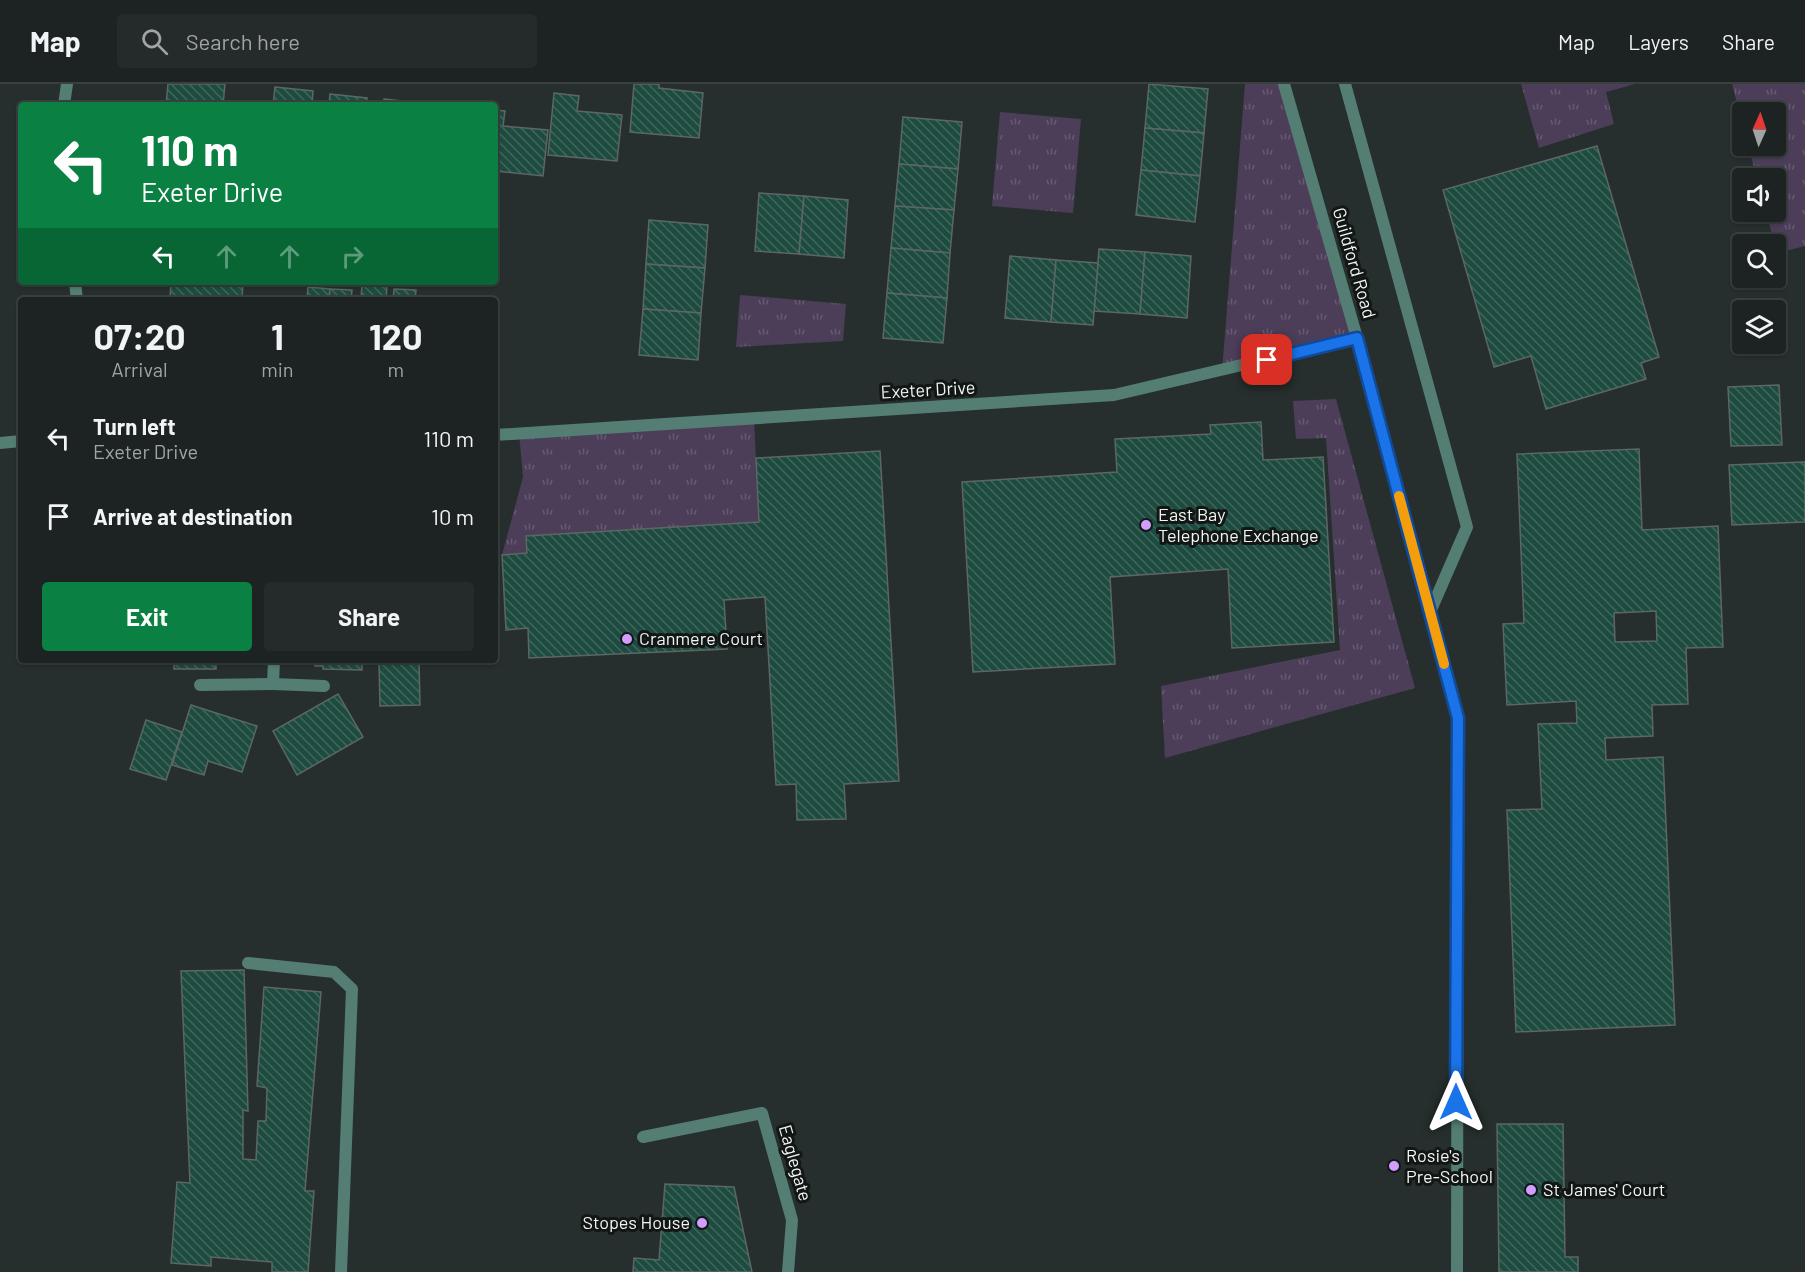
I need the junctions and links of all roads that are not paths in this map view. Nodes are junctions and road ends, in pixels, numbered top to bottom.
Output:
1 (67, 84) edge
2 (1284, 84) edge
3 (1345, 84) edge
4 (64, 102) edge
5 (1357, 338) junction
6 (498, 435) edge
7 (18, 441) edge
8 (0, 443) edge
9 (1430, 612) junction
10 (274, 663) edge
11 (273, 684) junction
12 (200, 685) dead end
13 (324, 686) dead end
14 (248, 963) dead end
15 (643, 1137) dead end
16 (341, 1272) edge
17 (788, 1272) edge
18 (1457, 1272) edge

1 - 4 street
2 - 5 street, Guildford Road
3 - 9 street
5 - 6 street, Exeter Drive
5 - 9 street, Guildford Road
7 - 8 street
9 - 18 street, Guildford Road
10 - 11 street
11 - 12 street
11 - 13 street
14 - 16 street
15 - 17 street, Eaglegate

